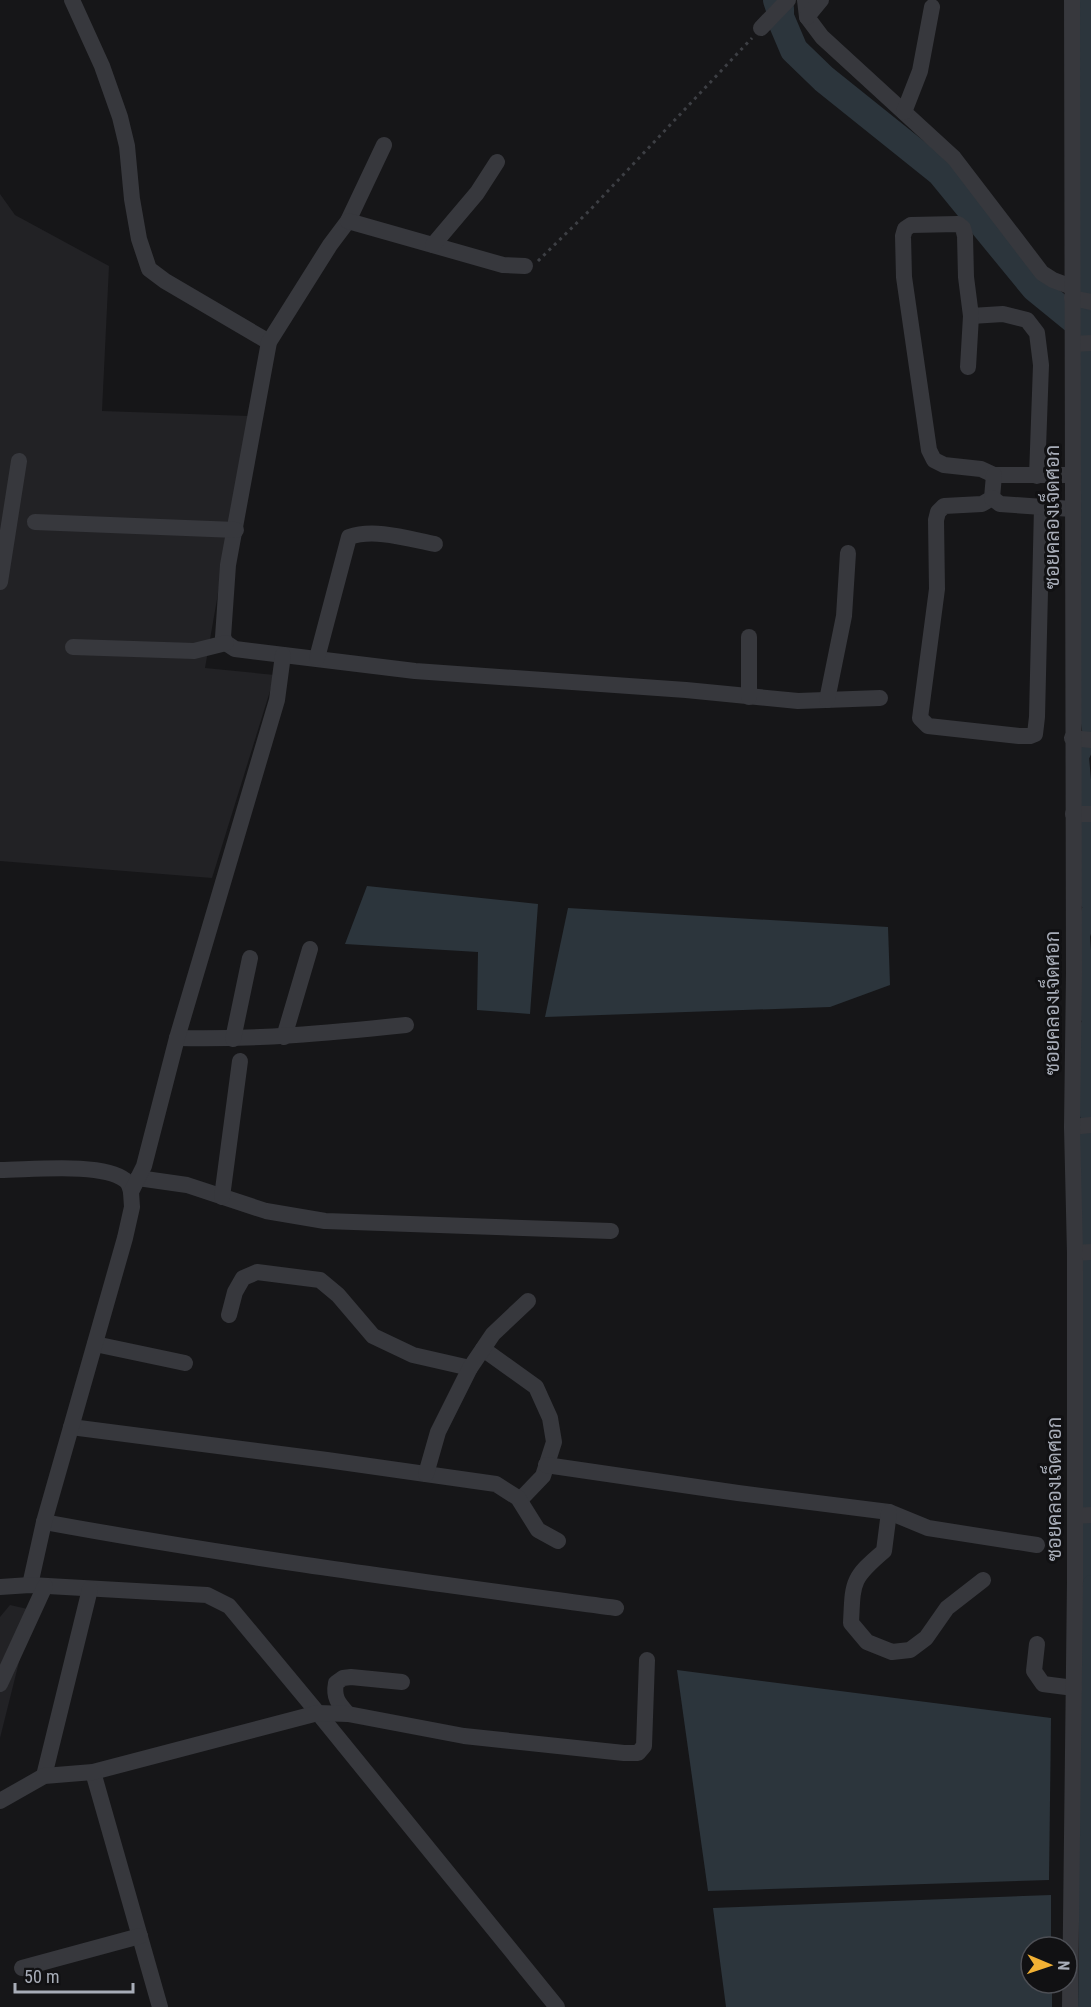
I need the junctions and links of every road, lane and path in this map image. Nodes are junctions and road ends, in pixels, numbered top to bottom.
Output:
1 (72, 0) edge
2 (805, 0) edge
3 (820, 0) edge
4 (1072, 0) edge
5 (787, 1) edge
6 (932, 7) dead end
7 (807, 17) junction
8 (761, 28) joint
9 (904, 112) junction
10 (384, 145) dead end
11 (497, 162) dead end
12 (348, 221) junction
13 (433, 245) junction
14 (525, 266) joint
15 (1079, 297) edge
16 (971, 316) junction
17 (269, 342) junction
18 (1081, 344) edge
19 (968, 367) dead end
20 (19, 461) dead end
21 (994, 475) junction
22 (1073, 475) junction
23 (1037, 476) junction
24 (992, 498) junction
25 (1042, 507) junction
26 (1072, 509) junction
27 (35, 522) dead end
28 (236, 530) junction
29 (435, 544) dead end
30 (848, 552) dead end
31 (0, 582) edge
32 (749, 637) dead end
33 (226, 643) junction
34 (73, 647) dead end
35 (283, 655) junction
36 (317, 658) junction
37 (749, 697) junction
38 (880, 698) dead end
39 (827, 700) junction
40 (1082, 740) edge
41 (1081, 814) edge
42 (1082, 908) edge
43 (310, 949) dead end
44 (250, 958) dead end
45 (406, 1025) dead end
46 (1083, 1026) edge
47 (284, 1037) junction
48 (177, 1038) junction
49 (232, 1039) junction
50 (240, 1061) dead end
51 (1082, 1126) edge
52 (0, 1170) edge
53 (135, 1185) junction
54 (222, 1197) junction
55 (611, 1231) dead end
56 (1083, 1252) edge
57 (528, 1301) dead end
58 (229, 1315) dead end
59 (95, 1344) junction
60 (483, 1349) junction
61 (1082, 1350) edge
62 (185, 1363) dead end
63 (470, 1368) junction
64 (71, 1427) junction
65 (546, 1465) junction
66 (426, 1474) junction
67 (520, 1500) junction
68 (889, 1512) junction
69 (1083, 1515) edge
70 (44, 1522) junction
71 (558, 1541) dead end
72 (1037, 1545) dead end
73 (983, 1580) dead end
74 (1083, 1582) edge
75 (37, 1585) junction
76 (0, 1587) edge
77 (90, 1588) junction
78 (616, 1608) dead end
79 (1083, 1632) edge
80 (1037, 1644) dead end
81 (647, 1660) dead end
82 (402, 1682) dead end
83 (0, 1684) edge
84 (1074, 1688) junction
85 (318, 1713) junction
86 (348, 1714) junction
87 (93, 1772) junction
88 (44, 1776) junction
89 (0, 1801) edge
90 (140, 1936) junction
91 (22, 1968) dead end
92 (160, 2007) edge
93 (557, 2007) edge
94 (1070, 2007) edge

1 - 17 street
2 - 7 street
3 - 7 street
4 - 15 street, ซอยคลองเจ็ดศอก
5 - 8 street
6 - 9 street
7 - 9 street
8 - 14 path
9 - 15 street
10 - 12 street
11 - 13 street
12 - 13 street
12 - 17 street
13 - 14 street
15 - 18 street, ซอยคลองเจ็ดศอก
16 - 19 street
16 - 21 street
16 - 23 street
17 - 28 street
18 - 22 street, ซอยคลองเจ็ดศอก
20 - 31 street
21 - 23 street
21 - 24 street
22 - 23 street
22 - 26 street, ซอยคลองเจ็ดศอก
24 - 25 street
24 - 25 street
25 - 26 street
26 - 40 street, ซอยคลองเจ็ดศอก
27 - 28 street
28 - 33 street
29 - 36 street
30 - 39 street
32 - 37 street
33 - 34 street
33 - 35 street
35 - 36 street
35 - 48 street
36 - 37 street
37 - 39 street
38 - 39 street
40 - 41 street, ซอยคลองเจ็ดศอก
41 - 42 street, ซอยคลองเจ็ดศอก
42 - 46 street, ซอยคลองเจ็ดศอก
43 - 47 street
44 - 49 street
45 - 47 street
46 - 51 street, ซอยคลองเจ็ดศอก
47 - 49 street
48 - 49 street
48 - 53 street
50 - 54 street
51 - 56 street, ซอยคลองเจ็ดศอก
52 - 53 street
53 - 54 street
53 - 59 street
54 - 55 street
56 - 61 street, ซอยคลองเจ็ดศอก
57 - 60 street
58 - 63 street
59 - 62 street
59 - 64 street
60 - 63 street
60 - 65 street
61 - 69 street, ซอยคลองเจ็ดศอก
63 - 66 street
64 - 66 street
64 - 70 street
65 - 67 street
65 - 68 street
66 - 67 street
67 - 71 street
68 - 72 street
68 - 73 street
69 - 74 street, ซอยคลองเจ็ดศอก
70 - 75 street
70 - 78 street
74 - 79 street, ซอยคลองเจ็ดศอก
75 - 76 street
75 - 77 street
75 - 83 street
77 - 85 street
77 - 88 street
79 - 84 street, ซอยคลองเจ็ดศอก
80 - 84 street
81 - 86 street
82 - 86 street
84 - 94 street, ซอยคลองเจ็ดศอก
85 - 86 street
85 - 87 street
85 - 93 street
87 - 88 street
87 - 90 street
88 - 89 street
90 - 91 street
90 - 92 street

